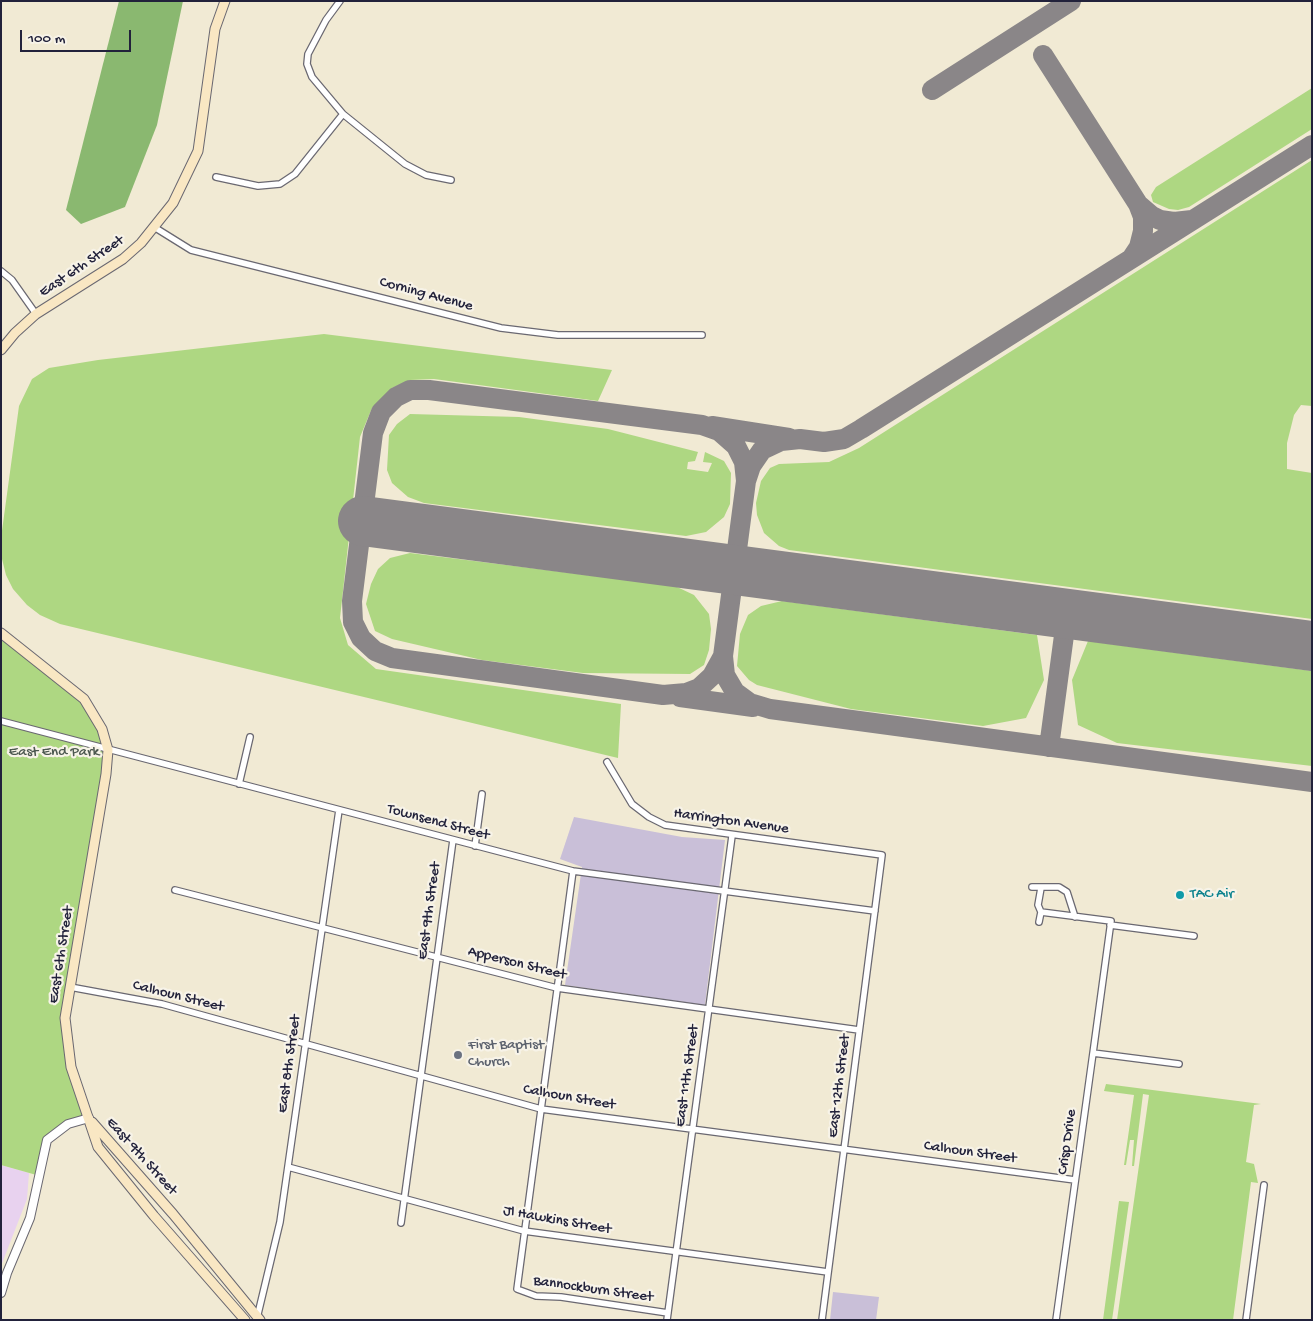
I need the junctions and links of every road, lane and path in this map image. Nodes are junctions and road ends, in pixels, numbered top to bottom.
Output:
1 (225, 1) edge
2 (340, 1) edge
3 (343, 114) junction
4 (216, 177) dead end
5 (452, 180) dead end
6 (154, 227) junction
7 (1, 272) edge
8 (36, 314) junction
9 (702, 335) dead end
10 (1, 350) edge
11 (1, 633) edge
12 (1, 721) edge
13 (250, 737) dead end
14 (108, 750) junction
15 (607, 762) dead end
16 (239, 784) junction
17 (482, 794) dead end
18 (339, 810) junction
19 (732, 836) junction
20 (453, 840) junction
21 (475, 846) junction
22 (882, 855) joint
23 (573, 872) junction
24 (1032, 887) dead end
25 (1041, 888) junction
26 (175, 890) dead end
27 (725, 891) junction
28 (875, 911) junction
29 (1041, 912) junction
30 (1075, 917) junction
31 (1038, 922) dead end
32 (1110, 925) junction
33 (323, 927) junction
34 (1194, 936) dead end
35 (437, 957) junction
36 (70, 987) junction
37 (557, 988) junction
38 (709, 1009) junction
39 (860, 1030) junction
40 (306, 1044) junction
41 (1093, 1054) junction
42 (1179, 1064) dead end
43 (421, 1076) junction
44 (541, 1109) junction
45 (89, 1118) junction
46 (693, 1129) junction
47 (844, 1149) junction
48 (288, 1167) junction
49 (1075, 1180) junction
50 (1264, 1186) dead end
51 (405, 1198) junction
52 (402, 1223) dead end
53 (524, 1231) junction
54 (676, 1252) junction
55 (828, 1272) junction
56 (1, 1293) edge
57 (668, 1316) edge
58 (258, 1319) edge
59 (245, 1320) edge
60 (822, 1320) edge
61 (1056, 1320) edge
62 (1246, 1320) edge

1 - 6 main road, East 6th Street
2 - 3 street
3 - 4 street
3 - 5 street
6 - 8 main road, East 6th Street
6 - 9 street, Corning Avenue
7 - 8 street
8 - 10 main road, East 6th Street
11 - 14 main road, East 6th Street
12 - 14 street, Townsend Street
13 - 16 street
14 - 16 street, Townsend Street
14 - 36 main road, East 6th Street
15 - 19 street, Harrington Avenue
16 - 18 street, Townsend Street
17 - 21 street
18 - 20 street, Townsend Street
18 - 33 street, East 8th Street
19 - 22 street, Harrington Avenue
19 - 27 street, East 11th Street
20 - 21 street, Townsend Street
20 - 35 street, East 9th Street
21 - 23 street, Townsend Street
22 - 28 street, East 12th Street
23 - 27 street, Townsend Street
23 - 37 street
24 - 25 street
25 - 29 street
25 - 30 street
26 - 33 street, Apperson Street
27 - 28 street, Townsend Street
27 - 38 street, East 11th Street
28 - 39 street, East 12th Street
29 - 30 street
29 - 31 street
30 - 32 street
32 - 34 street
32 - 41 street, Crisp Drive
33 - 35 street, Apperson Street
33 - 40 street, East 8th Street
35 - 37 street, Apperson Street
35 - 43 street, East 9th Street
36 - 40 street, Calhoun Street
36 - 45 main road, East 6th Street
37 - 38 street, Apperson Street
37 - 44 street
38 - 39 street, Apperson Street
38 - 46 street, East 11th Street
39 - 47 street, East 12th Street
40 - 43 street, Calhoun Street
40 - 48 street, East 8th Street
41 - 42 street
41 - 49 street, Crisp Drive
43 - 44 street, Calhoun Street
43 - 51 street, East 9th Street
44 - 46 street, Calhoun Street
44 - 53 street
45 - 56 street
45 - 58 main road, East 9th Street
45 - 59 main road, East 9th Street
46 - 47 street, Calhoun Street
46 - 54 street, East 11th Street
47 - 49 street, Calhoun Street
47 - 55 street, East 12th Street
48 - 51 street, Jl Hawkins Street
48 - 58 street, East 8th Street
49 - 61 street, Crisp Drive
50 - 62 street
51 - 52 street, East 9th Street
51 - 53 street, Jl Hawkins Street
53 - 54 street, Jl Hawkins Street
53 - 57 street, Bannockburn Street
54 - 55 street, Jl Hawkins Street
54 - 57 street, East 11th Street
55 - 60 street, East 12th Street

